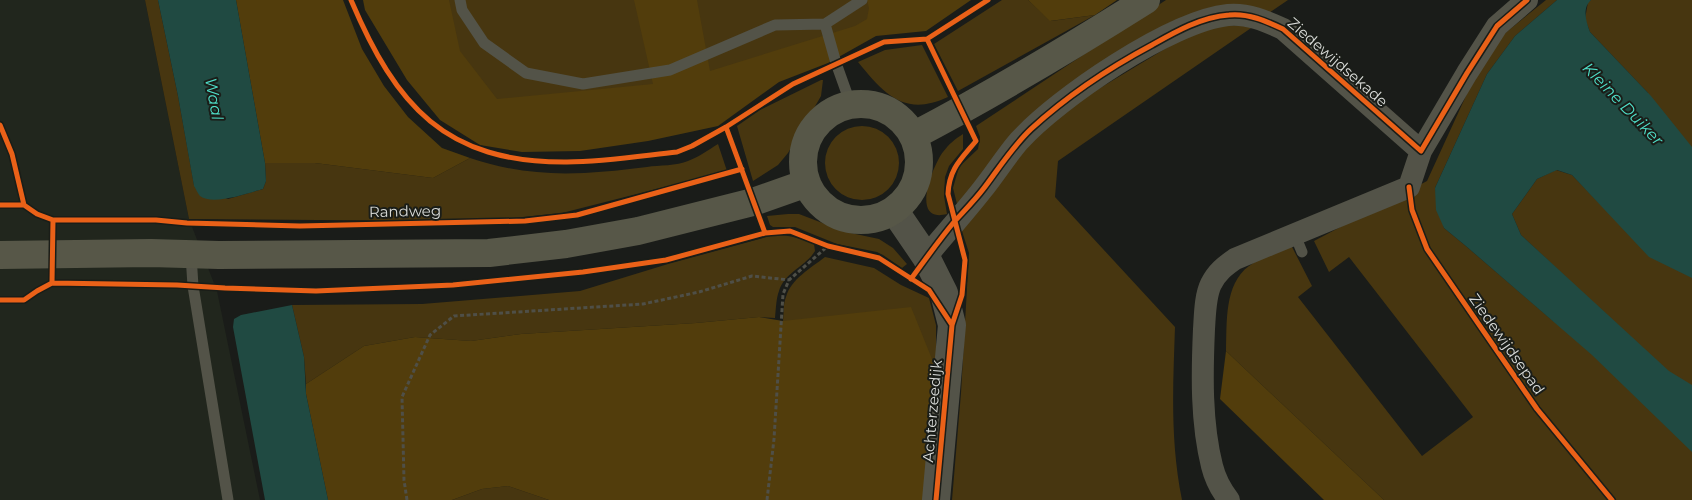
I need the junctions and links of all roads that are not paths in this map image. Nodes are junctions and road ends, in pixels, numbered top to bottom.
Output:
1 (460, 0) edge
2 (862, 0) edge
3 (1146, 0) edge
4 (1527, 0) edge
5 (825, 24) junction
6 (851, 105) junction
7 (914, 136) junction
8 (1421, 151) junction
9 (807, 183) junction
10 (894, 210) junction
11 (191, 255) junction
12 (0, 256) edge
13 (926, 257) junction
14 (228, 500) edge
15 (936, 500) edge
16 (1229, 500) edge

1 - 5 lane
2 - 5 lane
3 - 7 main road
4 - 8 street
5 - 6 lane
6 - 7 main road
6 - 9 main road
7 - 10 main road
8 - 13 street, Ziedewijdsekade
8 - 16 street
9 - 10 main road
9 - 11 main road
10 - 13 street, Achterzeedijk
11 - 12 main road
11 - 14 lane
13 - 15 street, Achterzeedijk

